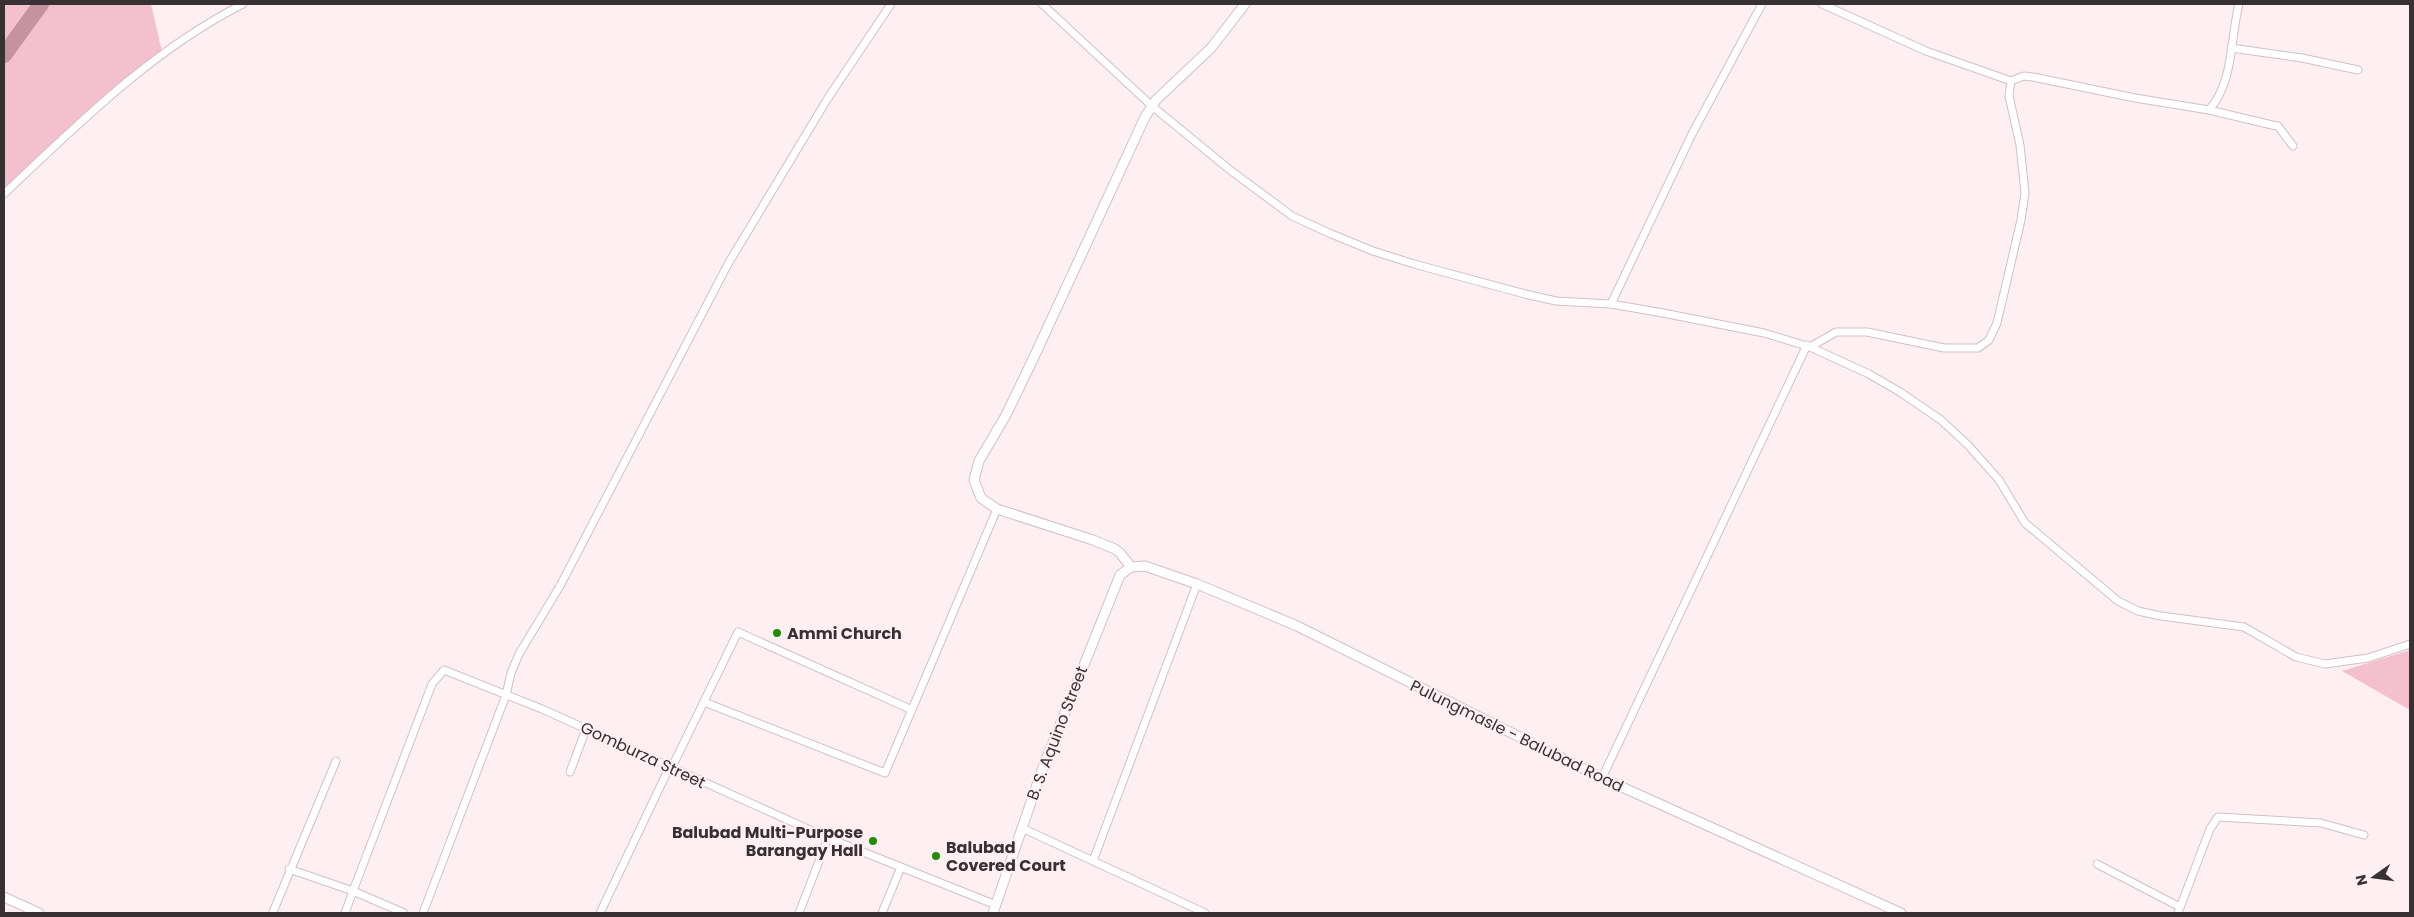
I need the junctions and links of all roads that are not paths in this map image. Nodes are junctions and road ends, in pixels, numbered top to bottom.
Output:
1 (243, 4) edge
2 (891, 4) edge
3 (1042, 4) edge
4 (1245, 4) edge
5 (1762, 4) edge
6 (1822, 4) edge
7 (2238, 4) edge
8 (2231, 48) junction
9 (2358, 70) dead end
10 (2011, 81) junction
11 (1152, 106) junction
12 (2208, 110) junction
13 (2292, 146) dead end
14 (4, 194) edge
15 (1611, 304) junction
16 (1808, 346) junction
17 (997, 510) junction
18 (1131, 567) junction
19 (1197, 584) junction
20 (2410, 644) edge
21 (506, 695) junction
22 (704, 702) junction
23 (910, 709) junction
24 (586, 729) junction
25 (336, 761) dead end
26 (670, 768) junction
27 (570, 772) dead end
28 (1602, 778) junction
29 (1022, 828) junction
30 (2364, 835) dead end
31 (828, 838) junction
32 (1093, 861) junction
33 (2097, 864) dead end
34 (901, 867) junction
35 (289, 869) junction
36 (353, 891) junction
37 (5, 898) edge
38 (995, 909) edge
39 (2179, 910) edge
40 (273, 912) edge
41 (39, 913) edge
42 (345, 913) edge
43 (404, 913) edge
44 (423, 913) edge
45 (600, 913) edge
46 (799, 913) edge
47 (882, 913) edge
48 (1205, 913) edge
49 (1901, 913) edge

1 - 14 street
2 - 21 street
3 - 11 street
4 - 11 street
5 - 15 street
6 - 10 street
7 - 8 street
8 - 9 street
8 - 12 street
10 - 12 street
10 - 16 street
11 - 15 street
11 - 17 street
12 - 13 street
15 - 16 street
16 - 20 street
16 - 28 street
17 - 18 street
17 - 23 street
18 - 19 street, Pulungmasle - Balubad Road
18 - 29 street, B. S. Aquino Street
19 - 28 street, Pulungmasle - Balubad Road
19 - 32 street
21 - 24 street, Gomburza Street
21 - 36 street, Gomburza Street
21 - 44 street
22 - 23 street
22 - 23 street
22 - 26 street
24 - 26 street, Gomburza Street
24 - 27 street
25 - 35 street
26 - 31 street, Gomburza Street
26 - 45 street
28 - 49 street, Pulungmasle - Balubad Road
29 - 32 street
29 - 38 street, B. S. Aquino Street
30 - 39 street
31 - 34 street, Gomburza Street
31 - 46 street
32 - 48 street
33 - 39 street
34 - 38 street, Gomburza Street
34 - 47 street
35 - 36 street
35 - 40 street
36 - 42 street
36 - 43 street
37 - 41 street

